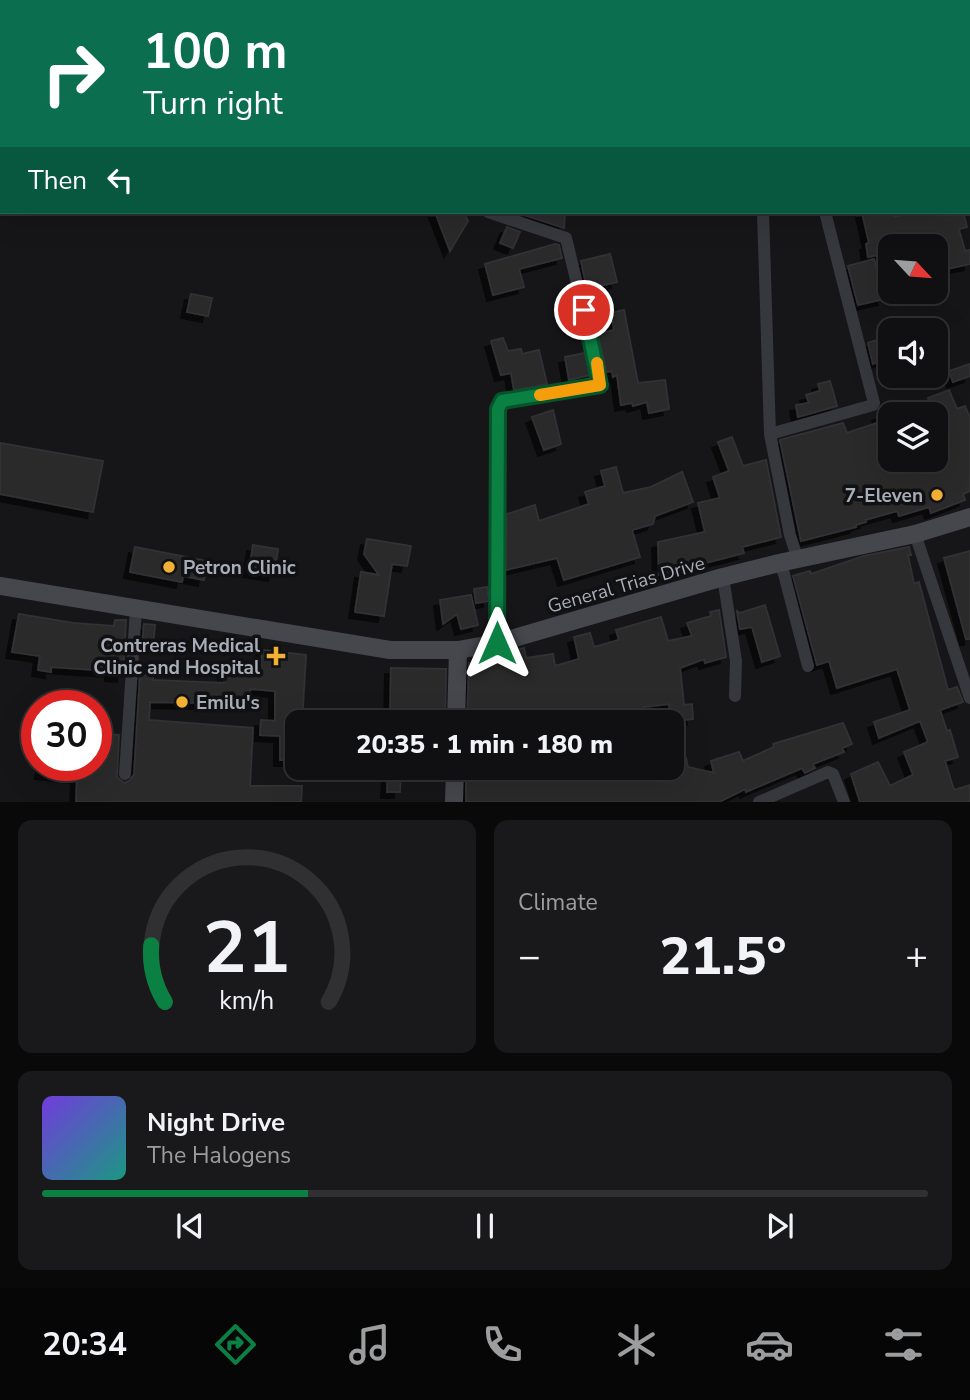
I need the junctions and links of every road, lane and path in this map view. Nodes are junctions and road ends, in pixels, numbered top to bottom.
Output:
1 (494, 214) edge
2 (763, 214) edge
3 (826, 214) edge
4 (770, 434) junction
5 (970, 517) edge
6 (915, 534) junction
7 (799, 560) junction
8 (779, 563) junction
9 (723, 578) junction
10 (0, 586) edge
11 (136, 609) junction
12 (497, 643) junction
13 (458, 650) junction
14 (808, 666) dead end
15 (735, 696) dead end
16 (970, 698) edge
17 (456, 710) edge
18 (125, 774) dead end
19 (455, 780) edge
20 (454, 802) edge
21 (759, 802) edge
22 (844, 802) edge

1 - 12 street
2 - 4 street
3 - 4 street
4 - 7 street
5 - 6 main road, General Trias Drive
6 - 7 main road, General Trias Drive
6 - 16 street
7 - 8 main road, General Trias Drive
8 - 9 main road, General Trias Drive
8 - 14 street
9 - 12 main road, General Trias Drive
9 - 15 street
10 - 11 main road, General Trias Drive
11 - 13 main road, General Trias Drive
11 - 18 street
12 - 13 main road, General Trias Drive
13 - 17 main road
19 - 20 main road
21 - 22 street

